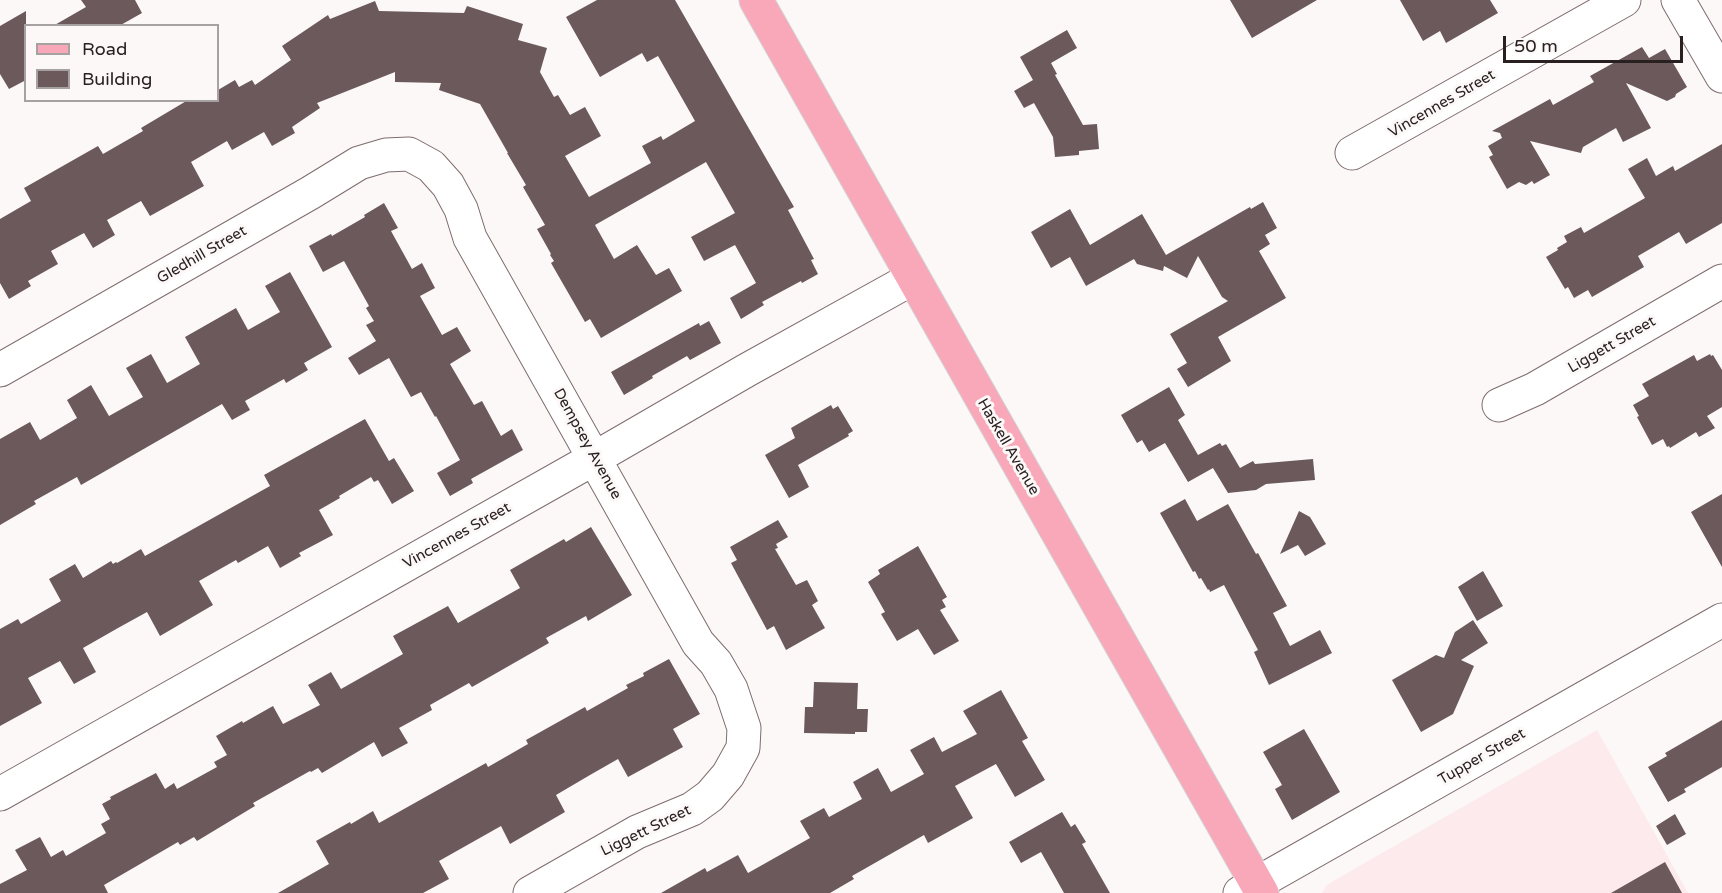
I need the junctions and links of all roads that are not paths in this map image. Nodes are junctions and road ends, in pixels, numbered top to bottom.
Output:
1 (756, 0) edge
2 (1624, 0) edge
3 (1678, 0) edge
4 (1722, 76) edge
5 (1352, 153) dead end
6 (409, 154) joint
7 (913, 278) junction
8 (1722, 281) edge
9 (0, 370) edge
10 (1499, 405) dead end
11 (595, 458) junction
12 (1722, 620) edge
13 (743, 748) joint
14 (0, 794) edge
15 (1253, 890) edge
16 (530, 893) edge

1 - 7 main road, Haskell Avenue
2 - 5 street, Vincennes Street
3 - 4 street
6 - 9 street, Gledhill Street
6 - 11 street, Dempsey Avenue
7 - 11 street, Vincennes Street
7 - 15 main road, Haskell Avenue
8 - 10 street, Liggett Street
11 - 13 street, Dempsey Avenue
11 - 14 street, Vincennes Street
12 - 15 street, Tupper Street
13 - 16 street, Liggett Street

